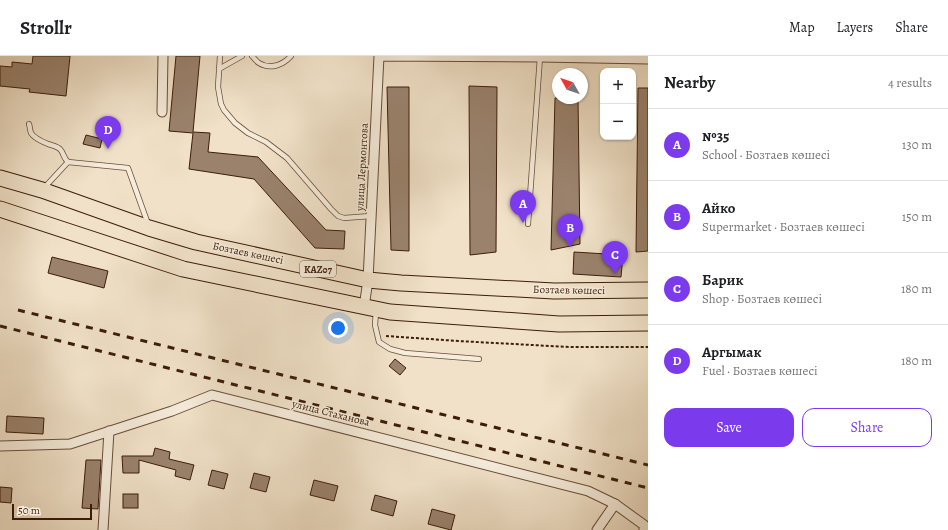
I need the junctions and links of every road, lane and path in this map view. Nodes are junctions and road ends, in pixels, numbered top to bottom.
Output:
1 (163, 56) edge
2 (220, 56) edge
3 (242, 56) edge
4 (252, 56) edge
5 (291, 56) edge
6 (379, 56) edge
7 (540, 57) edge
8 (581, 57) edge
9 (648, 59) edge
10 (219, 69) junction
11 (162, 112) dead end
12 (29, 124) dead end
13 (68, 162) junction
14 (0, 178) edge
15 (42, 190) junction
16 (4, 212) edge
17 (371, 216) junction
18 (528, 224) dead end
19 (149, 228) junction
20 (368, 280) junction
21 (648, 290) edge
22 (370, 308) junction
23 (648, 323) edge
24 (378, 336) junction
25 (648, 347) edge
26 (480, 359) dead end
27 (109, 432) junction
28 (0, 446) edge
29 (615, 504) junction
30 (103, 530) edge
31 (598, 530) edge
32 (644, 530) edge

1 - 11 street
2 - 10 lane
3 - 10 lane
4 - 5 lane
6 - 7 street, улица Лермонтова
6 - 17 street, улица Лермонтова
7 - 8 street, улица Лермонтова
7 - 18 lane
8 - 9 street, улица Лермонтова
10 - 17 lane
12 - 13 lane
13 - 15 lane
13 - 19 lane
14 - 15 highway, Бозтаев көшесі / KAZ07
15 - 19 highway, Бозтаев көшесі / KAZ07
16 - 22 highway, KAZ07
17 - 20 street, улица Лермонтова
19 - 20 highway, Бозтаев көшесі / KAZ07
20 - 21 highway, Бозтаев көшесі / KAZ07
20 - 22 street, улица Лермонтова
22 - 23 highway, KAZ07
22 - 24 lane
24 - 25 path
24 - 26 lane
27 - 28 street, улица Стаханова
27 - 29 street, улица Стаханова
27 - 30 street
29 - 31 street
29 - 32 street, улица Стаханова

